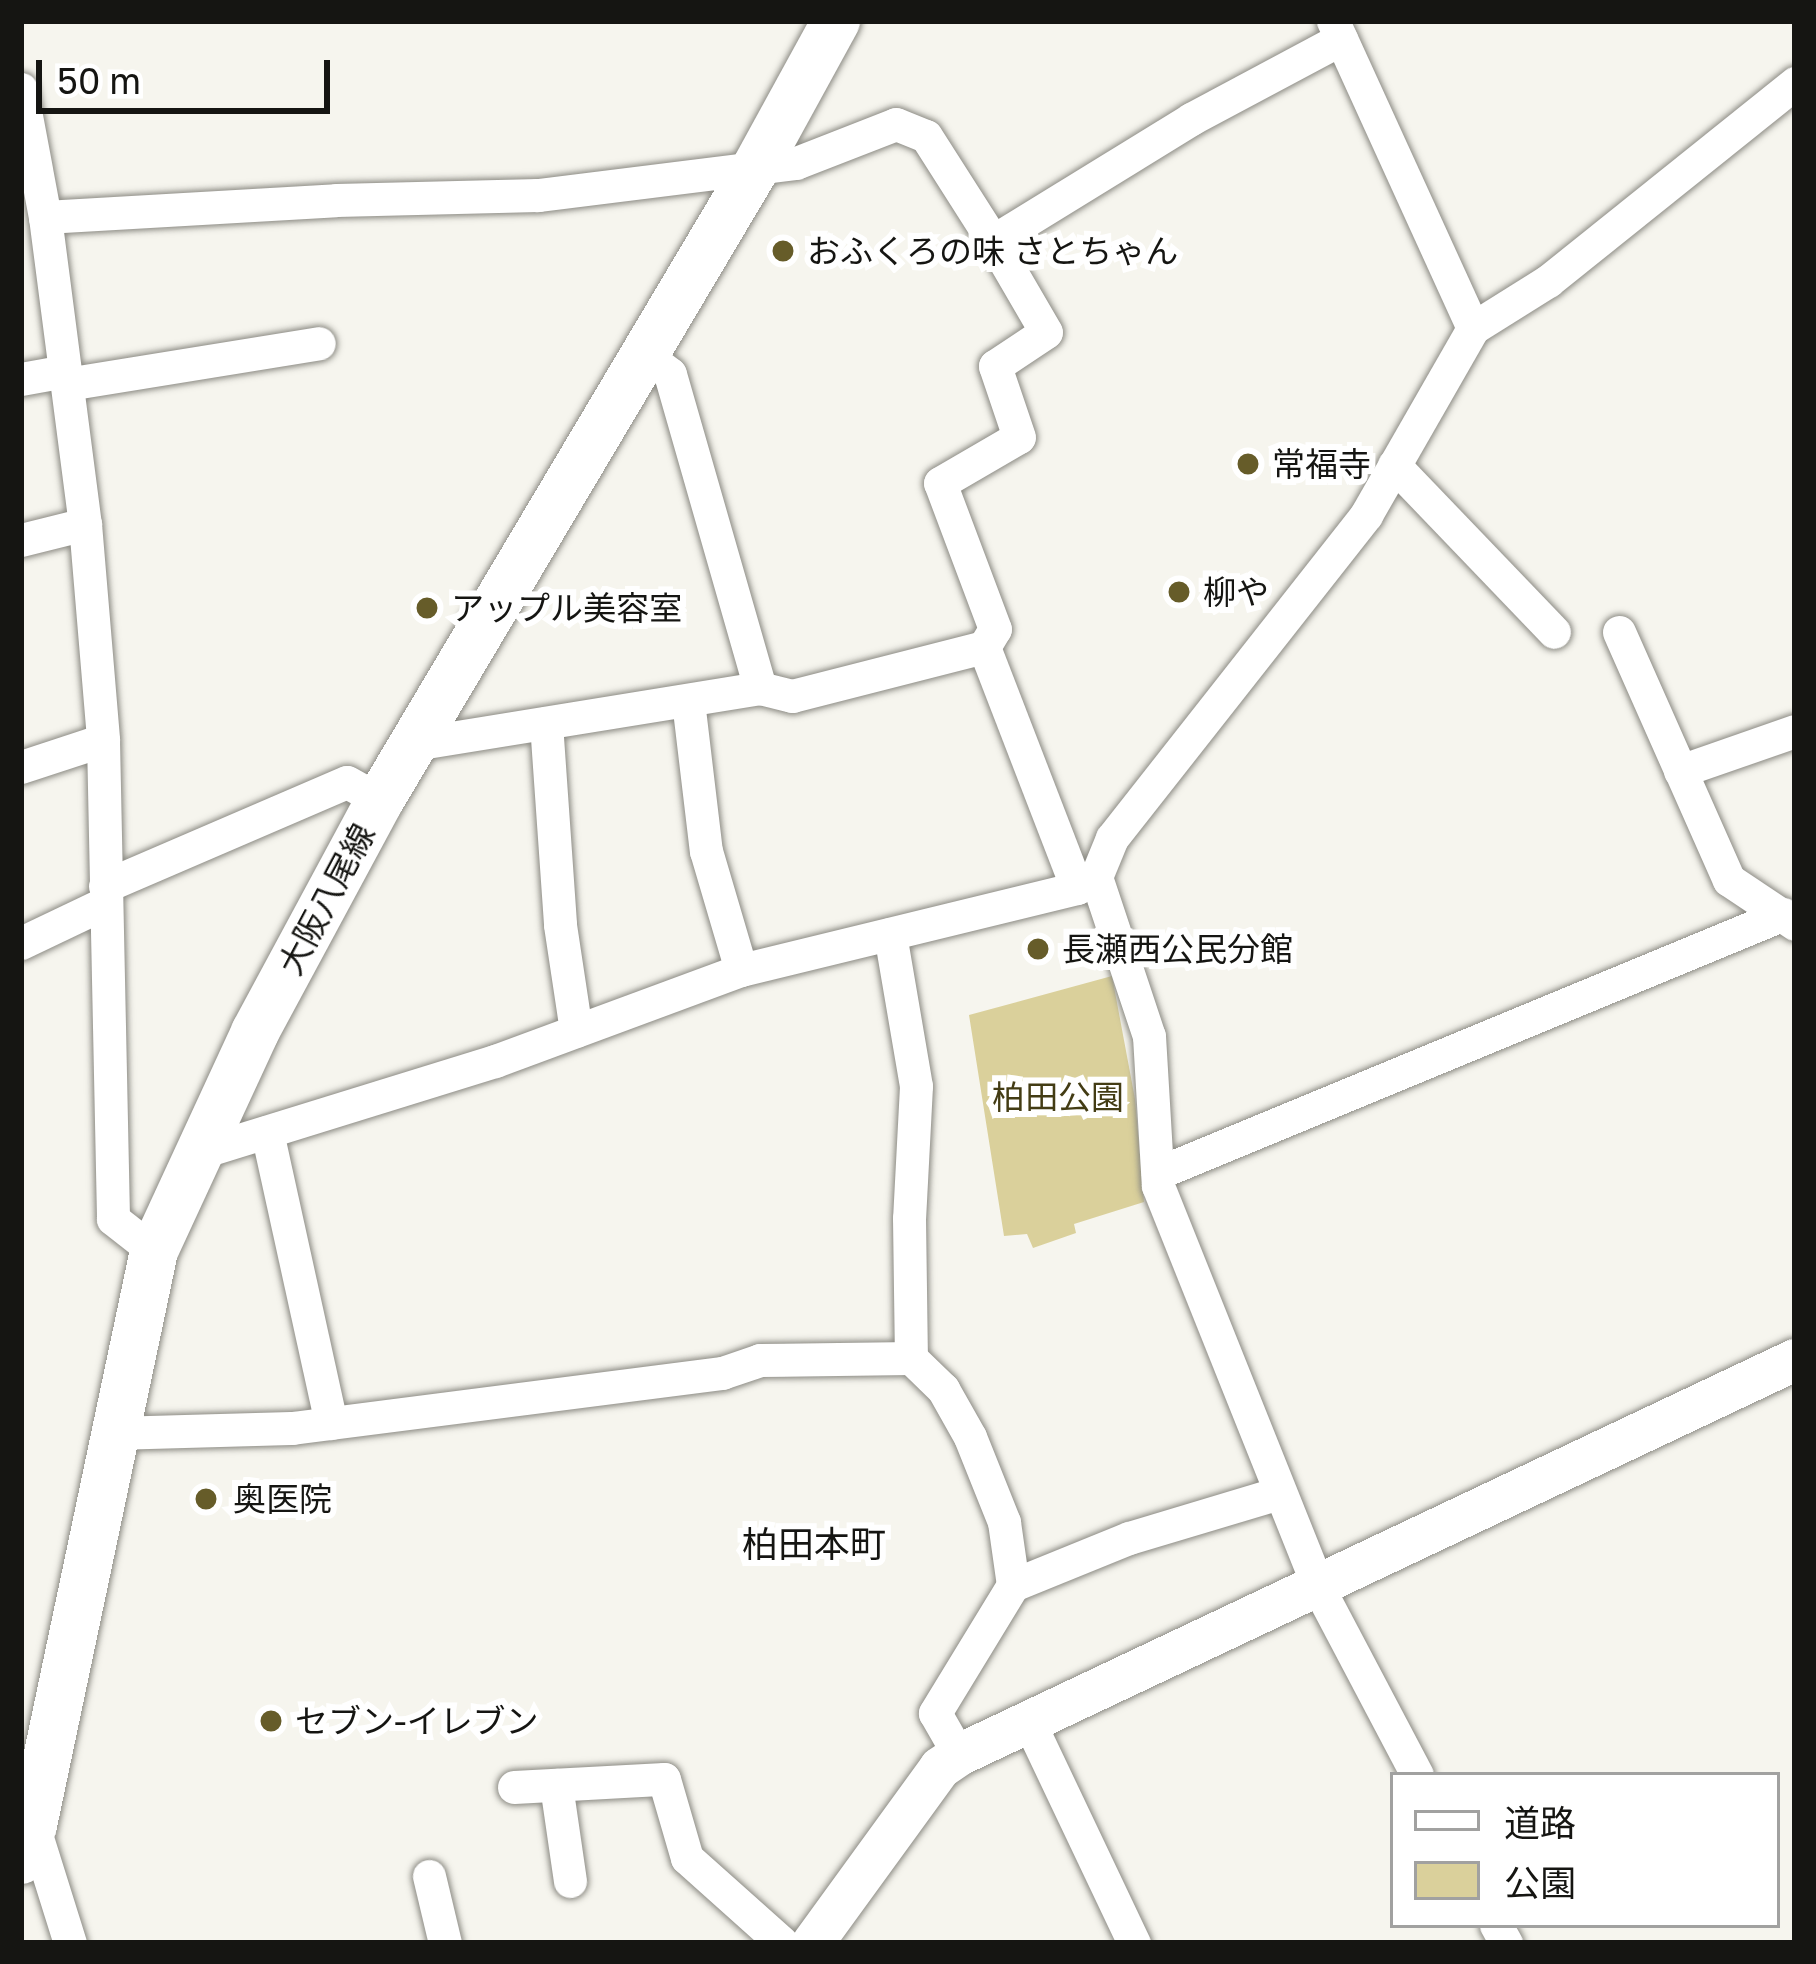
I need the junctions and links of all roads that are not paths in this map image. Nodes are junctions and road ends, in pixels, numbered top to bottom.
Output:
1 (836, 21) edge
2 (1337, 30) edge
3 (1795, 83) edge
4 (21, 89) edge
5 (26, 159) edge
6 (755, 169) junction
7 (45, 218) junction
8 (993, 241) junction
9 (1473, 328) junction
10 (319, 343) dead end
11 (645, 355) junction
12 (66, 377) junction
13 (21, 379) edge
14 (1394, 465) junction
15 (85, 524) junction
16 (21, 540) edge
17 (1554, 632) dead end
18 (1619, 632) dead end
19 (984, 647) junction
20 (760, 688) junction
21 (688, 700) junction
22 (547, 723) junction
23 (1795, 731) edge
24 (103, 740) junction
25 (414, 744) junction
26 (21, 767) edge
27 (1680, 771) junction
28 (380, 800) junction
29 (1086, 882) junction
30 (105, 894) junction
31 (1792, 919) edge
32 (890, 934) junction
33 (21, 943) edge
34 (741, 970) junction
35 (576, 1031) junction
36 (267, 1132) junction
37 (202, 1152) junction
38 (1158, 1173) junction
39 (154, 1250) junction
40 (911, 1358) junction
41 (1795, 1360) edge
42 (332, 1424) junction
43 (112, 1433) junction
44 (1279, 1493) junction
45 (1013, 1585) junction
46 (1318, 1587) junction
47 (1029, 1722) junction
48 (959, 1754) junction
49 (1415, 1772) edge
50 (556, 1785) junction
51 (514, 1787) dead end
52 (27, 1843) edge
53 (428, 1876) dead end
54 (570, 1881) dead end
55 (70, 1943) edge
56 (445, 1943) edge
57 (782, 1943) edge
58 (813, 1943) edge
59 (1134, 1943) edge

1 - 6 main road, 大阪八尾線
2 - 8 street
2 - 9 street
3 - 9 street
4 - 5 street
5 - 7 street
6 - 7 street
6 - 8 street
6 - 11 main road, 大阪八尾線
7 - 12 street
8 - 19 street
9 - 14 street
10 - 12 street
11 - 20 street
11 - 25 main road, 大阪八尾線
12 - 13 street
12 - 15 street
14 - 17 street
14 - 29 street
15 - 16 street
15 - 24 street
18 - 27 street
19 - 20 street
19 - 29 street
20 - 21 street
21 - 22 street
21 - 34 street
22 - 25 street
22 - 35 street
23 - 27 street
24 - 26 street
24 - 30 street
25 - 28 main road, 大阪八尾線
27 - 31 street
28 - 30 street
28 - 37 main road, 大阪八尾線
29 - 32 street
29 - 38 street
30 - 33 street
30 - 39 street
31 - 38 street
32 - 34 street
32 - 40 street
34 - 35 street
35 - 36 street
36 - 37 street
36 - 42 street
37 - 39 main road, 大阪八尾線
38 - 44 street
39 - 43 main road, 大阪八尾線
40 - 42 street
40 - 45 street
41 - 46 street
42 - 43 street
43 - 52 main road, 大阪八尾線
44 - 45 street
44 - 46 street
45 - 48 street
46 - 47 street
46 - 49 street
47 - 48 street
47 - 59 street
48 - 58 street
50 - 51 street
50 - 54 street
50 - 57 street
52 - 55 street
53 - 56 street

